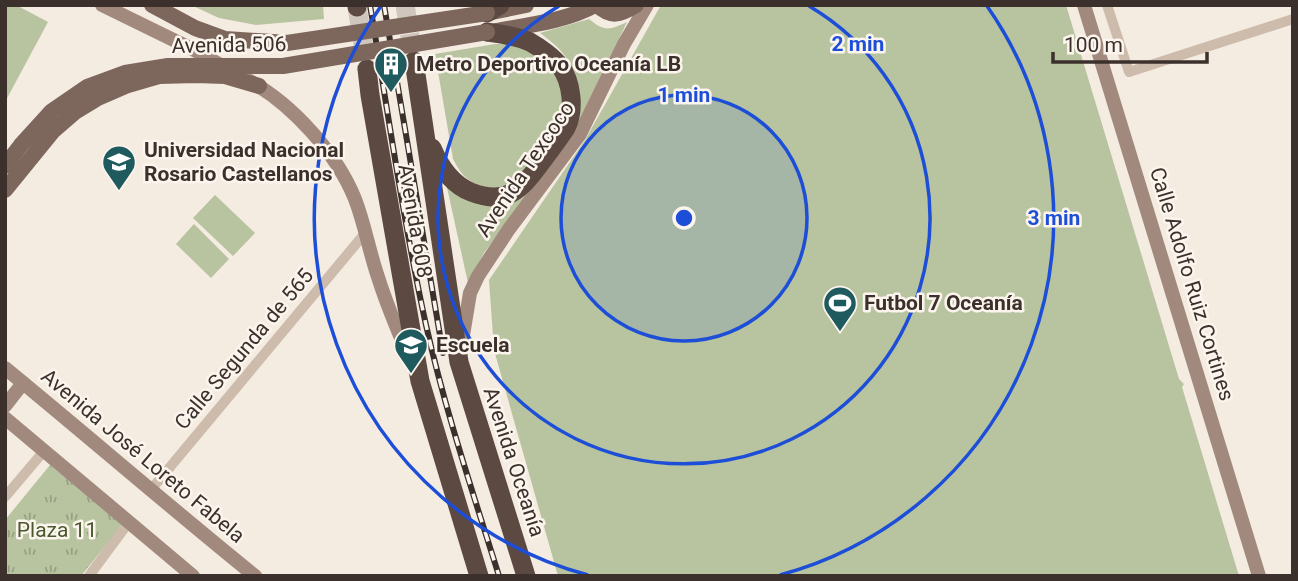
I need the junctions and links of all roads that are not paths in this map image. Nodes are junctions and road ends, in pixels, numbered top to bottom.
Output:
1 (102, 5) edge
2 (152, 5) edge
3 (526, 5) edge
4 (596, 5) edge
5 (636, 5) edge
6 (648, 5) edge
7 (1084, 5) edge
8 (1107, 5) edge
9 (164, 10) edge
10 (491, 17) edge
11 (1293, 19) edge
12 (414, 61) tunnel mouth
13 (367, 69) tunnel mouth
14 (259, 86) junction
15 (425, 127) junction
16 (5, 166) edge
17 (5, 190) edge
18 (366, 232) junction
19 (459, 362) junction
20 (5, 368) edge
21 (420, 381) junction
22 (23, 383) junction
23 (5, 406) edge
24 (5, 418) edge
25 (44, 451) junction
26 (150, 491) junction
27 (5, 497) edge
28 (129, 522) junction
29 (476, 571) edge
30 (89, 576) edge
31 (193, 576) edge
32 (255, 576) edge
33 (526, 576) edge
34 (1258, 576) edge

1 - 14 street
2 - 9 main road, bridge
3 - 10 main road
4 - 5 main road
4 - 10 main road
6 - 19 street, Avenida Texcoco
7 - 34 street, Calle Adolfo Ruiz Cortines
8 - 11 street
9 - 10 main road, bridge
10 - 15 highway
10 - 16 main road, Avenida 506, bridge
12 - 15 highway, Avenida 608
13 - 21 highway, Avenida 608
14 - 17 main road
14 - 18 street
15 - 19 highway, Avenida 608
18 - 21 street
18 - 26 street, Calle Segunda de 565
19 - 33 highway, Avenida Oceanía
20 - 22 street, Avenida José Loreto Fabela
21 - 29 highway
22 - 23 street
22 - 26 street, Avenida José Loreto Fabela
24 - 25 street
25 - 27 street
25 - 28 street
26 - 32 street, Avenida José Loreto Fabela
28 - 30 street
28 - 31 street

